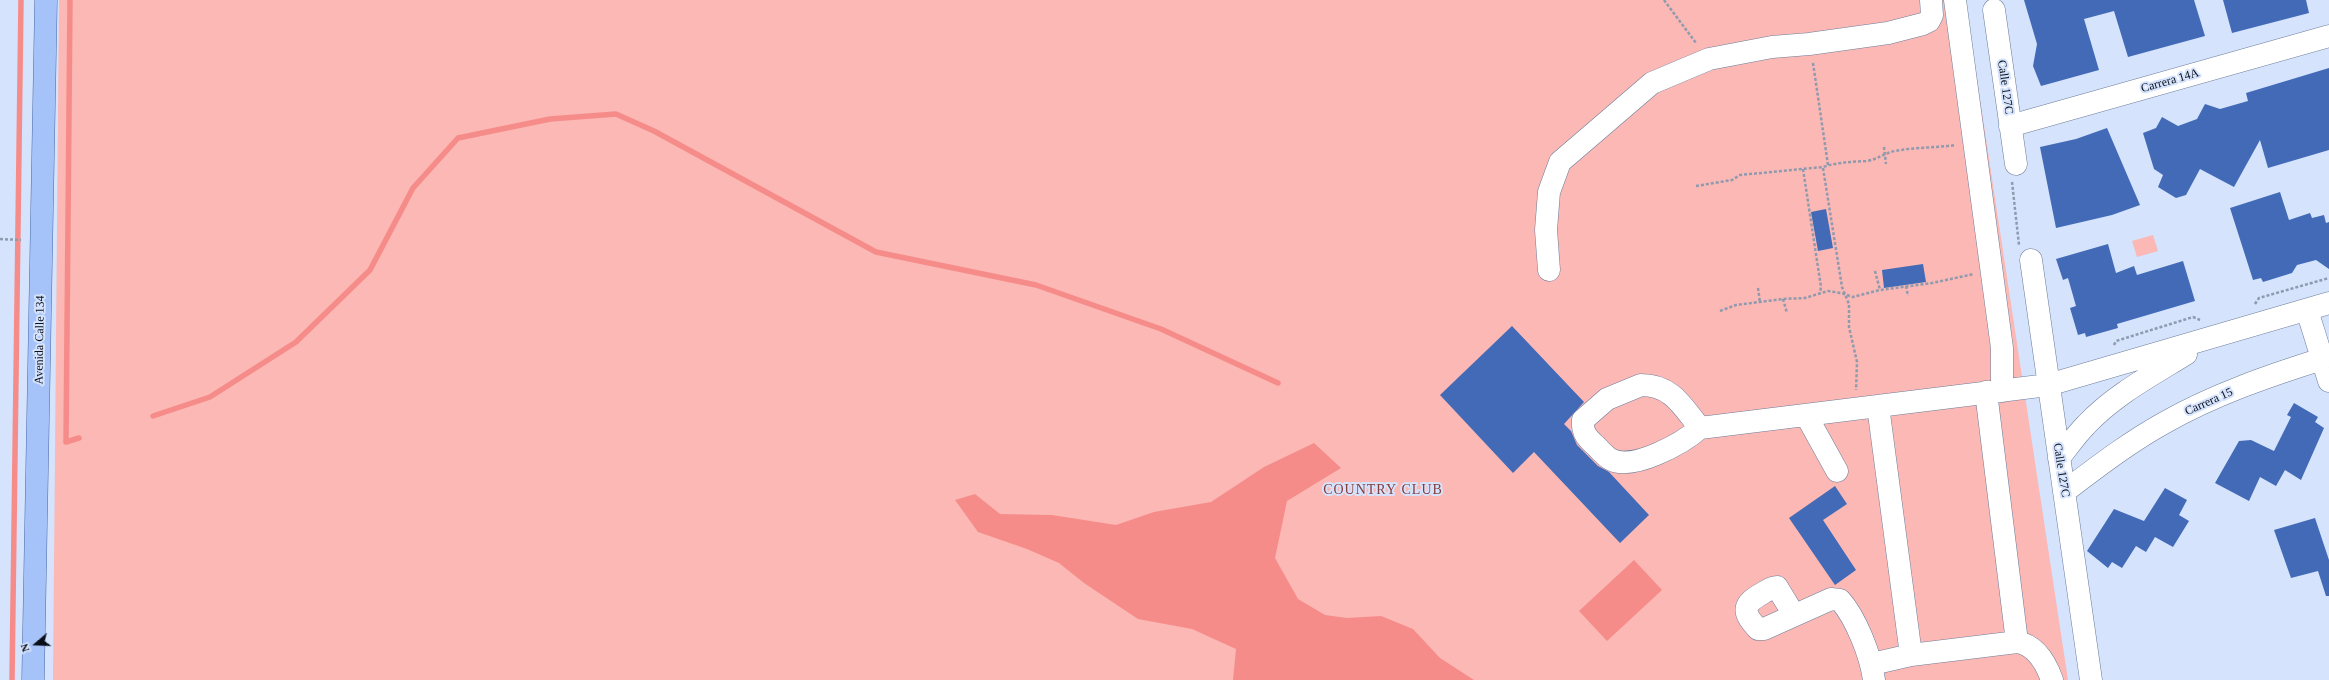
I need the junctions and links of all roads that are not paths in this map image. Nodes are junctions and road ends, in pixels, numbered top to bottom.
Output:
1 (46, 0) edge
2 (1932, 0) edge
3 (1955, 0) edge
4 (1994, 10) dead end
5 (2329, 36) edge
6 (2010, 126) junction
7 (2014, 172) road end
8 (2025, 253) road end
9 (1549, 270) dead end
10 (2329, 303) edge
11 (2307, 310) junction
12 (2211, 339) junction
13 (2322, 359) junction
14 (2329, 381) edge
15 (2048, 385) junction
16 (1994, 392) junction
17 (1868, 407) junction
18 (1806, 415) junction
19 (1700, 428) junction
20 (2059, 458) junction
21 (1837, 471) dead end
22 (2064, 492) junction
23 (1794, 615) dead end
24 (2017, 642) junction
25 (1911, 655) junction
26 (1873, 672) edge
27 (33, 680) edge
28 (2052, 680) edge
29 (2091, 680) edge

1 - 27 main road, Avenida Calle 134
2 - 9 street
3 - 16 street
4 - 6 street, Calle 127C
5 - 6 street, Carrera 14A
6 - 7 street, Calle 127C
8 - 15 street, Calle 127C
10 - 11 street
11 - 12 street
11 - 13 street
12 - 15 street
12 - 20 street
13 - 14 street
13 - 22 street, Carrera 15
15 - 16 street
15 - 20 street, Calle 127C
16 - 17 street
16 - 24 street
17 - 18 street
17 - 25 street
18 - 19 street
18 - 21 street
19 - 19 street
20 - 22 street, Calle 127C
22 - 29 street, Calle 127C
23 - 26 street
24 - 25 street
24 - 28 street
25 - 26 street

